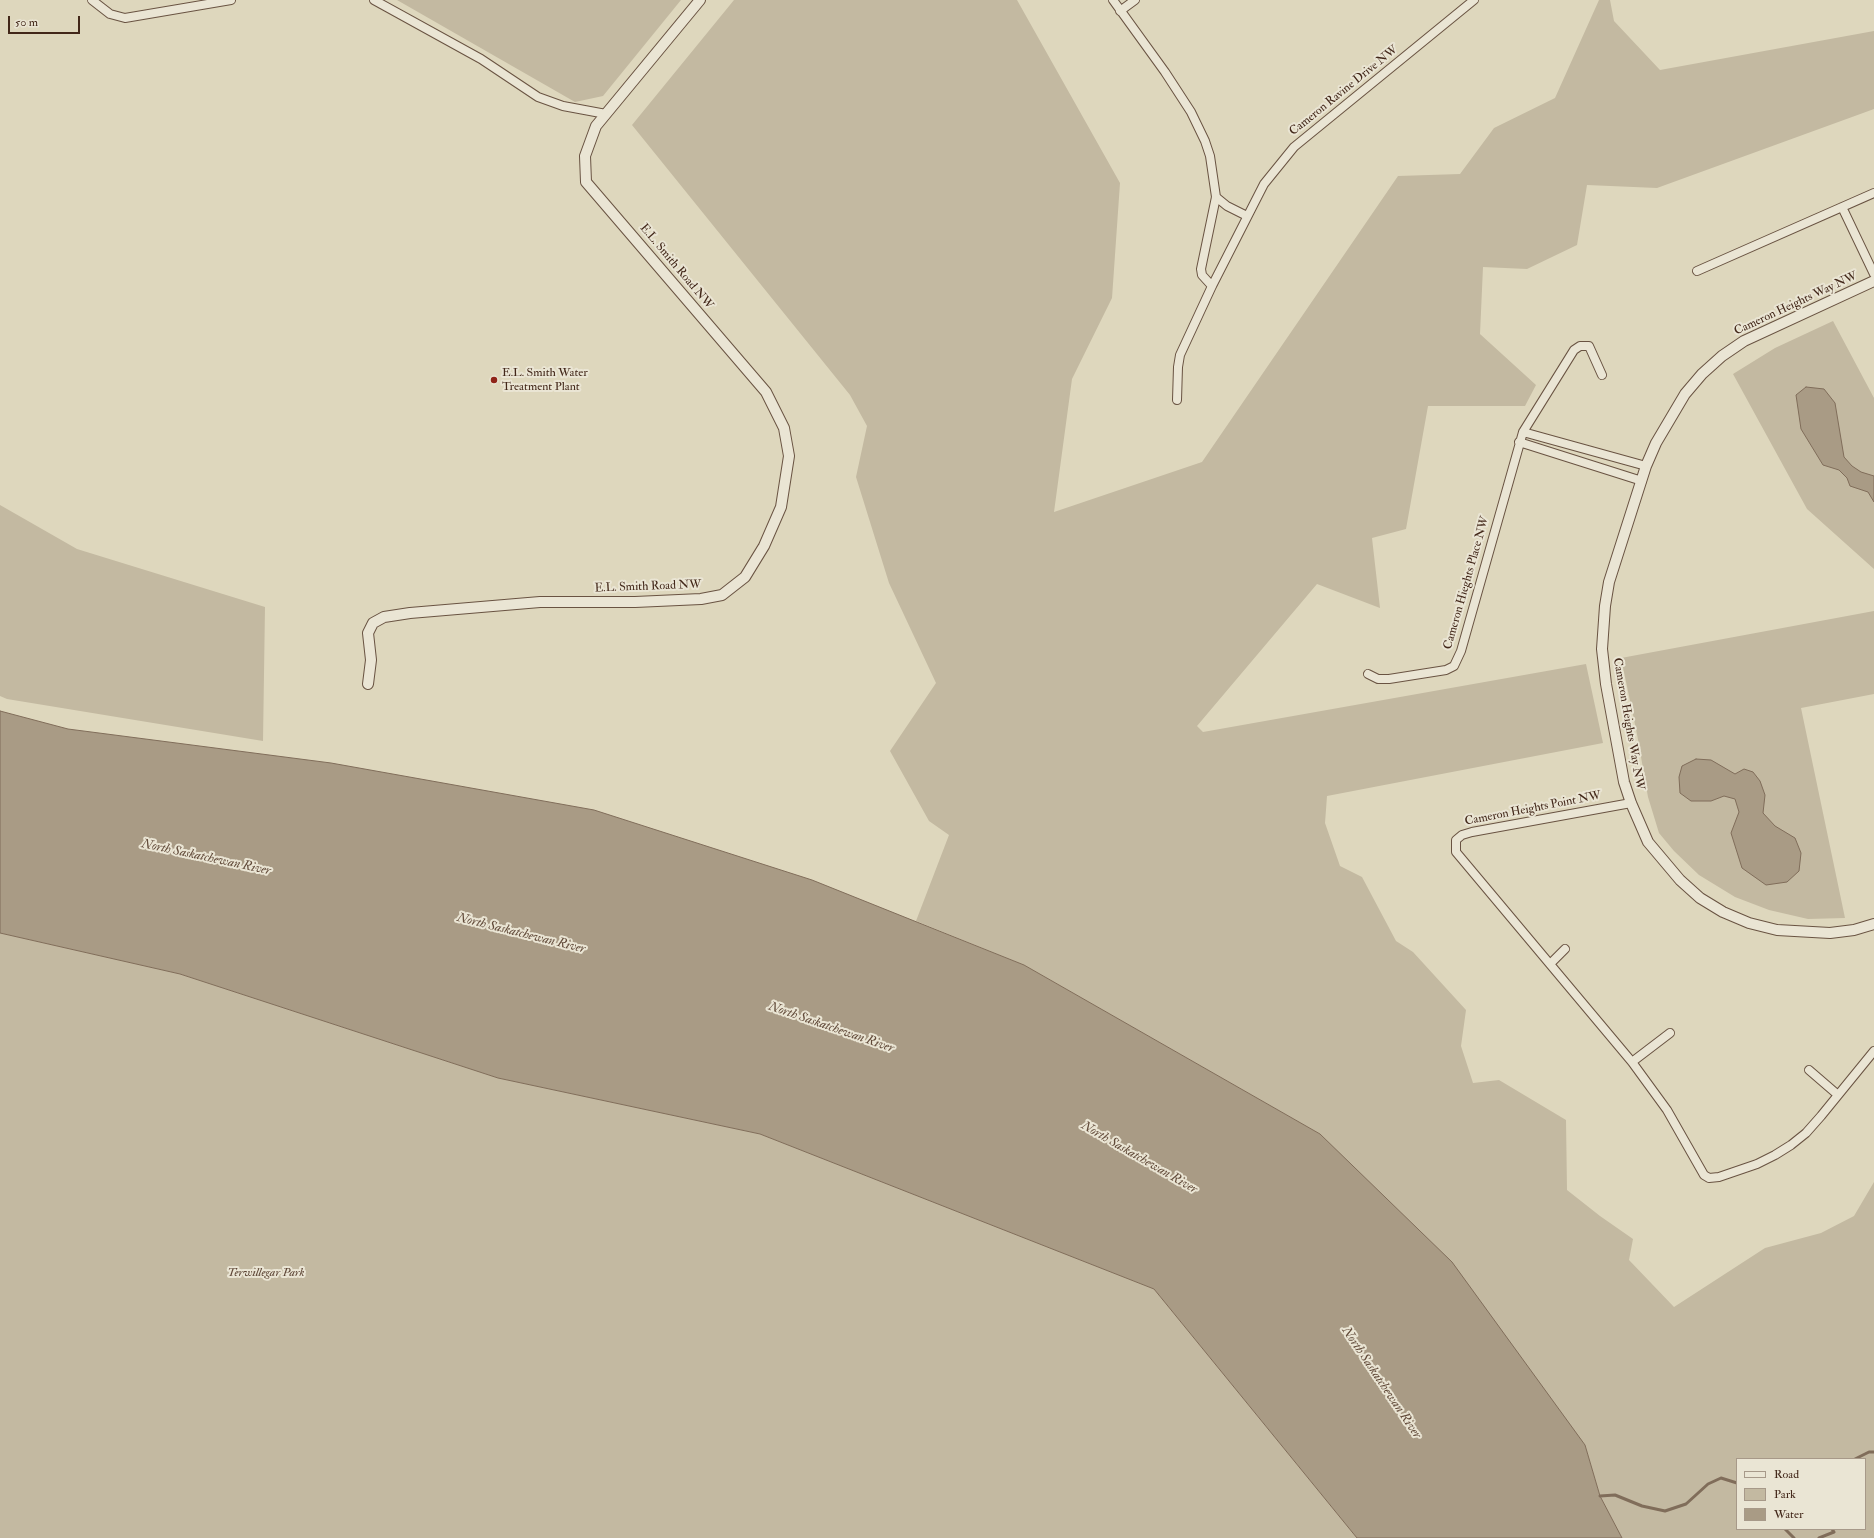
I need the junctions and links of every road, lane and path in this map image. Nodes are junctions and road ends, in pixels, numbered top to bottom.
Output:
1 (92, 0) edge
2 (231, 0) edge
3 (374, 0) edge
4 (700, 0) edge
5 (1113, 0) edge
6 (1135, 0) edge
7 (1474, 0) edge
8 (1120, 10) junction
9 (606, 114) junction
10 (1874, 193) edge
11 (1216, 197) junction
12 (1842, 207) junction
13 (1247, 216) junction
14 (1697, 271) dead end
15 (1874, 274) edge
16 (1874, 281) edge
17 (1212, 286) junction
18 (1602, 375) dead end
19 (1177, 400) dead end
20 (1522, 432) junction
21 (1519, 442) junction
22 (1646, 466) junction
23 (1642, 481) junction
24 (1368, 674) dead end
25 (368, 684) dead end
26 (1630, 803) junction
27 (1874, 924) edge
28 (1565, 950) dead end
29 (1550, 964) junction
30 (1670, 1034) dead end
31 (1874, 1051) edge
32 (1632, 1062) junction
33 (1809, 1070) dead end
34 (1838, 1095) junction

1 - 2 street
3 - 9 street
4 - 9 street, E.L. Smith Road NW
5 - 8 street
6 - 8 street
7 - 13 street, Cameron Ravine Drive NW
8 - 11 street
9 - 25 street, E.L. Smith Road NW
10 - 12 street
11 - 13 street
11 - 17 street
12 - 14 street
12 - 15 street
13 - 17 street, Cameron Ravine Drive NW
16 - 22 street, Cameron Heights Way NW
17 - 19 street, Cameron Ravine Drive NW
18 - 20 street, Cameron Hieghts Place NW
20 - 21 street, Cameron Hieghts Place NW
20 - 22 street
21 - 23 street
21 - 24 street, Cameron Hieghts Place NW
22 - 23 street, Cameron Heights Way NW
23 - 26 street, Cameron Heights Way NW
26 - 27 street, Cameron Heights Way NW
26 - 29 street, Cameron Heights Point NW
28 - 29 street
29 - 32 street, Cameron Heights Point NW
30 - 32 street
31 - 34 street, Cameron Heights Point NW
32 - 34 street, Cameron Heights Point NW
33 - 34 street

